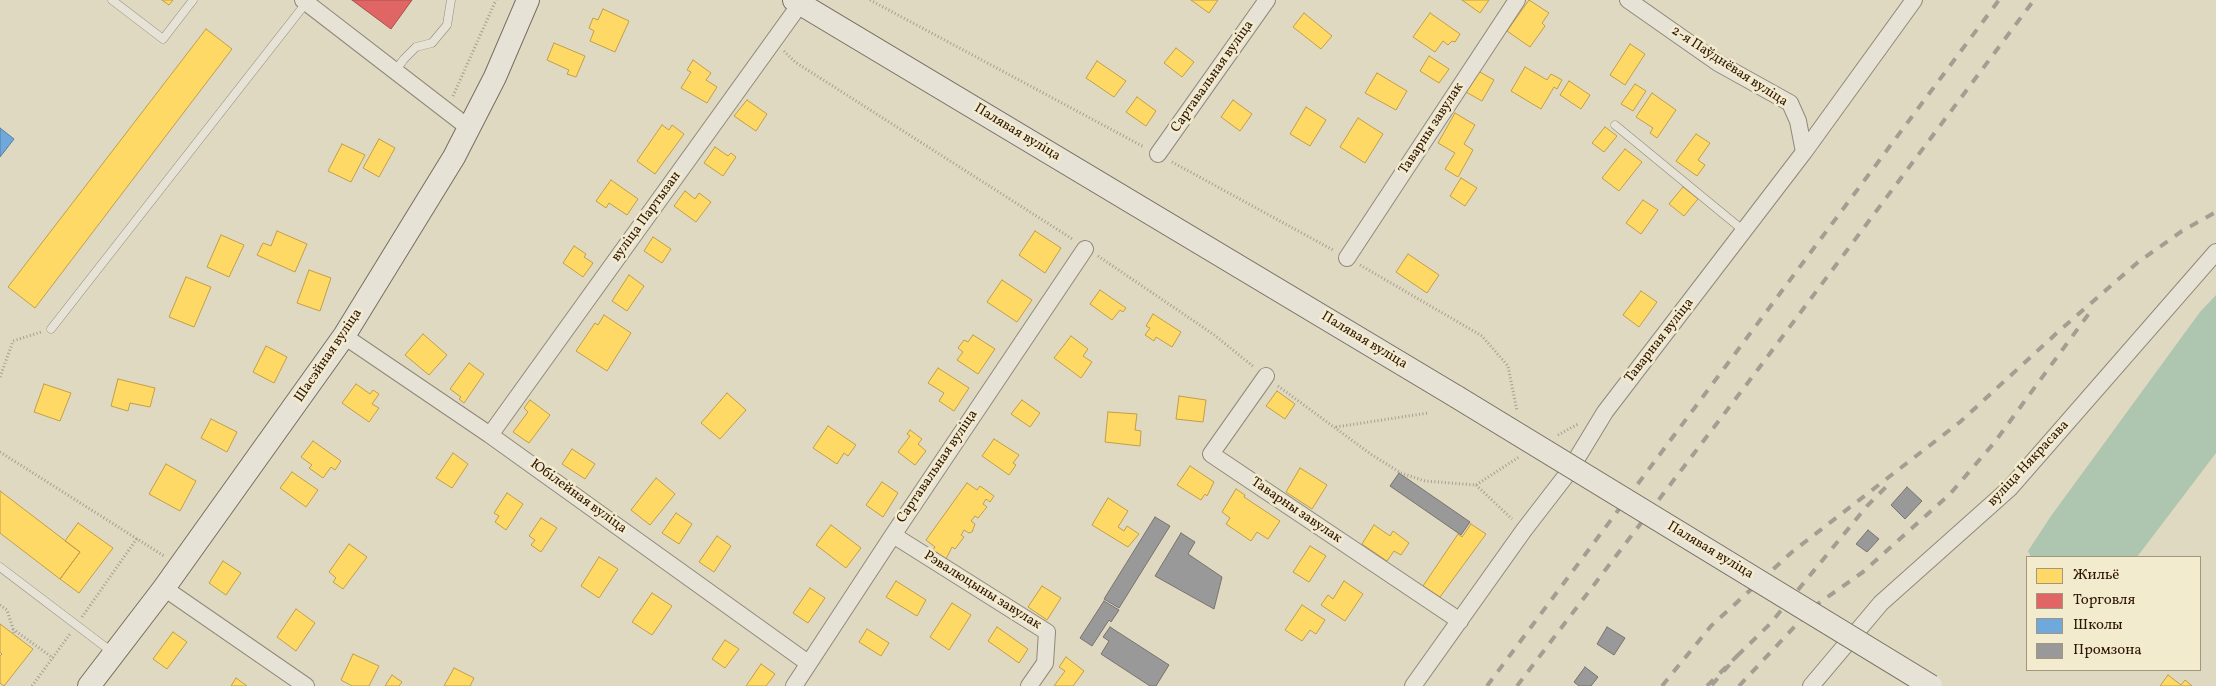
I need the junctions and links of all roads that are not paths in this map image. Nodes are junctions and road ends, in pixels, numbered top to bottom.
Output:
1 (112, 0) edge
2 (193, 0) edge
3 (451, 0) edge
4 (528, 0) edge
5 (1267, 0) edge
6 (1517, 0) edge
7 (1628, 0) edge
8 (1914, 0) edge
9 (304, 1) edge
10 (799, 1) edge
11 (395, 71) junction
12 (1615, 125) dead end
13 (469, 128) junction
14 (1804, 152) junction
15 (1158, 154) road end
16 (1744, 231) junction
17 (1085, 249) road end
18 (2216, 252) edge
19 (1347, 258) road end
20 (51, 329) road end
21 (344, 336) junction
22 (1266, 376) dead end
23 (490, 435) junction
24 (892, 535) junction
25 (0, 567) edge
26 (164, 588) junction
27 (1460, 621) junction
28 (113, 653) junction
29 (808, 662) junction
30 (89, 686) edge
31 (306, 686) edge
32 (794, 686) edge
33 (1029, 686) edge
34 (1413, 686) edge
35 (1811, 686) edge
36 (1932, 686) edge

1 - 2 lane
3 - 11 lane
4 - 13 main road, Шасэйная вуліца
5 - 15 street, Сартавальная вуліца
6 - 19 street, Таварны завулак
7 - 14 street, 2-я Паўднёвая вуліца
8 - 14 street, Таварная вуліца
9 - 11 street
9 - 20 lane
10 - 23 street, вуліца Партызан
10 - 36 main road, Палявая вуліца, bridge
11 - 13 street
12 - 16 lane
13 - 21 main road, Шасэйная вуліца
14 - 16 street, Таварная вуліца
16 - 27 street, Таварная вуліца
17 - 24 street, Сартавальная вуліца
18 - 35 street, вуліца Някрасава
21 - 23 street, Юбілейная вуліца
21 - 26 main road, Шасэйная вуліца
22 - 27 street, Таварны завулак
23 - 29 street, Юбілейная вуліца
24 - 29 street, Сартавальная вуліца
24 - 33 street, Рэвалюцыны завулак
25 - 28 lane
26 - 28 main road, Шасэйная вуліца
26 - 31 street
27 - 34 street, Таварная вуліца
28 - 30 main road, Шасэйная вуліца
29 - 32 street, Сартавальная вуліца

